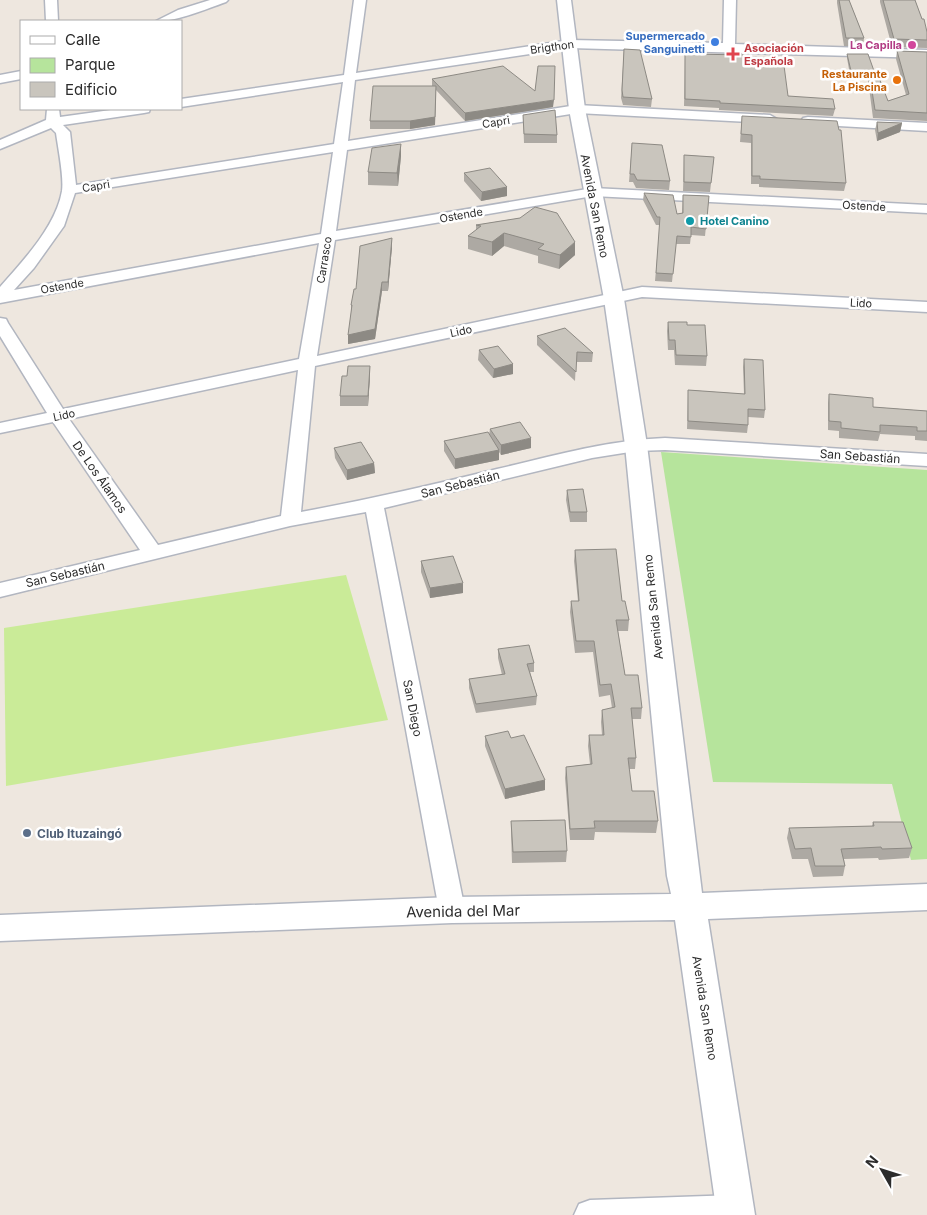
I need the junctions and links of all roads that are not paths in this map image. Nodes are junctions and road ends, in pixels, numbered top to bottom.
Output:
1 (52, 0) edge
2 (222, 0) edge
3 (360, 0) edge
4 (564, 0) edge
5 (730, 0) edge
6 (52, 20) edge
7 (164, 20) edge
8 (570, 44) junction
9 (729, 46) junction
10 (927, 54) edge
11 (20, 75) edge
12 (351, 78) junction
13 (1, 79) edge
14 (20, 80) edge
15 (182, 103) edge
16 (577, 109) junction
17 (131, 110) edge
18 (53, 116) edge
19 (927, 127) edge
20 (0, 145) edge
21 (340, 147) junction
22 (69, 190) junction
23 (593, 192) junction
24 (927, 209) edge
25 (328, 237) junction
26 (0, 297) edge
27 (614, 299) junction
28 (927, 307) edge
29 (0, 323) edge
30 (307, 364) junction
31 (58, 416) junction
32 (0, 428) edge
33 (636, 445) junction
34 (927, 460) edge
35 (374, 505) junction
36 (290, 520) junction
37 (153, 553) junction
38 (0, 590) edge
39 (927, 897) edge
40 (688, 907) junction
41 (452, 910) junction
42 (0, 928) edge
43 (736, 1212) edge
44 (590, 1215) edge

1 - 6 street
2 - 7 street
3 - 12 street, Carrasco
4 - 8 street, Avenida San Remo
5 - 9 street
8 - 9 street, Brigthon
8 - 12 street, Brigthon
8 - 16 street, Avenida San Remo
9 - 10 street, Brigthon
11 - 13 street
12 - 15 street, Brigthon
12 - 21 street, Carrasco
13 - 14 street
16 - 19 street, Capri
16 - 21 street, Capri
16 - 23 street, Avenida San Remo
17 - 18 street
18 - 20 street
18 - 22 street
21 - 22 street, Capri
21 - 25 street, Carrasco
22 - 26 street
23 - 24 street, Ostende
23 - 25 street, Ostende
23 - 27 street, Avenida San Remo
25 - 26 street, Ostende
25 - 30 street, Carrasco
27 - 28 street, Lido
27 - 30 street, Lido
27 - 33 street, Avenida San Remo
29 - 31 street, De Los Álamos
30 - 31 street, Lido
30 - 36 street, Carrasco
31 - 32 street, Lido
31 - 37 street, De Los Álamos
33 - 34 street, San Sebastián
33 - 35 street, San Sebastián
33 - 40 street, Avenida San Remo
35 - 36 street, San Sebastián
35 - 41 street, San Diego
36 - 37 street, San Sebastián
37 - 38 street, San Sebastián
39 - 40 street, Avenida del Mar
40 - 41 street, Avenida del Mar
40 - 43 street, Avenida San Remo
41 - 42 street, Avenida del Mar
43 - 44 street

